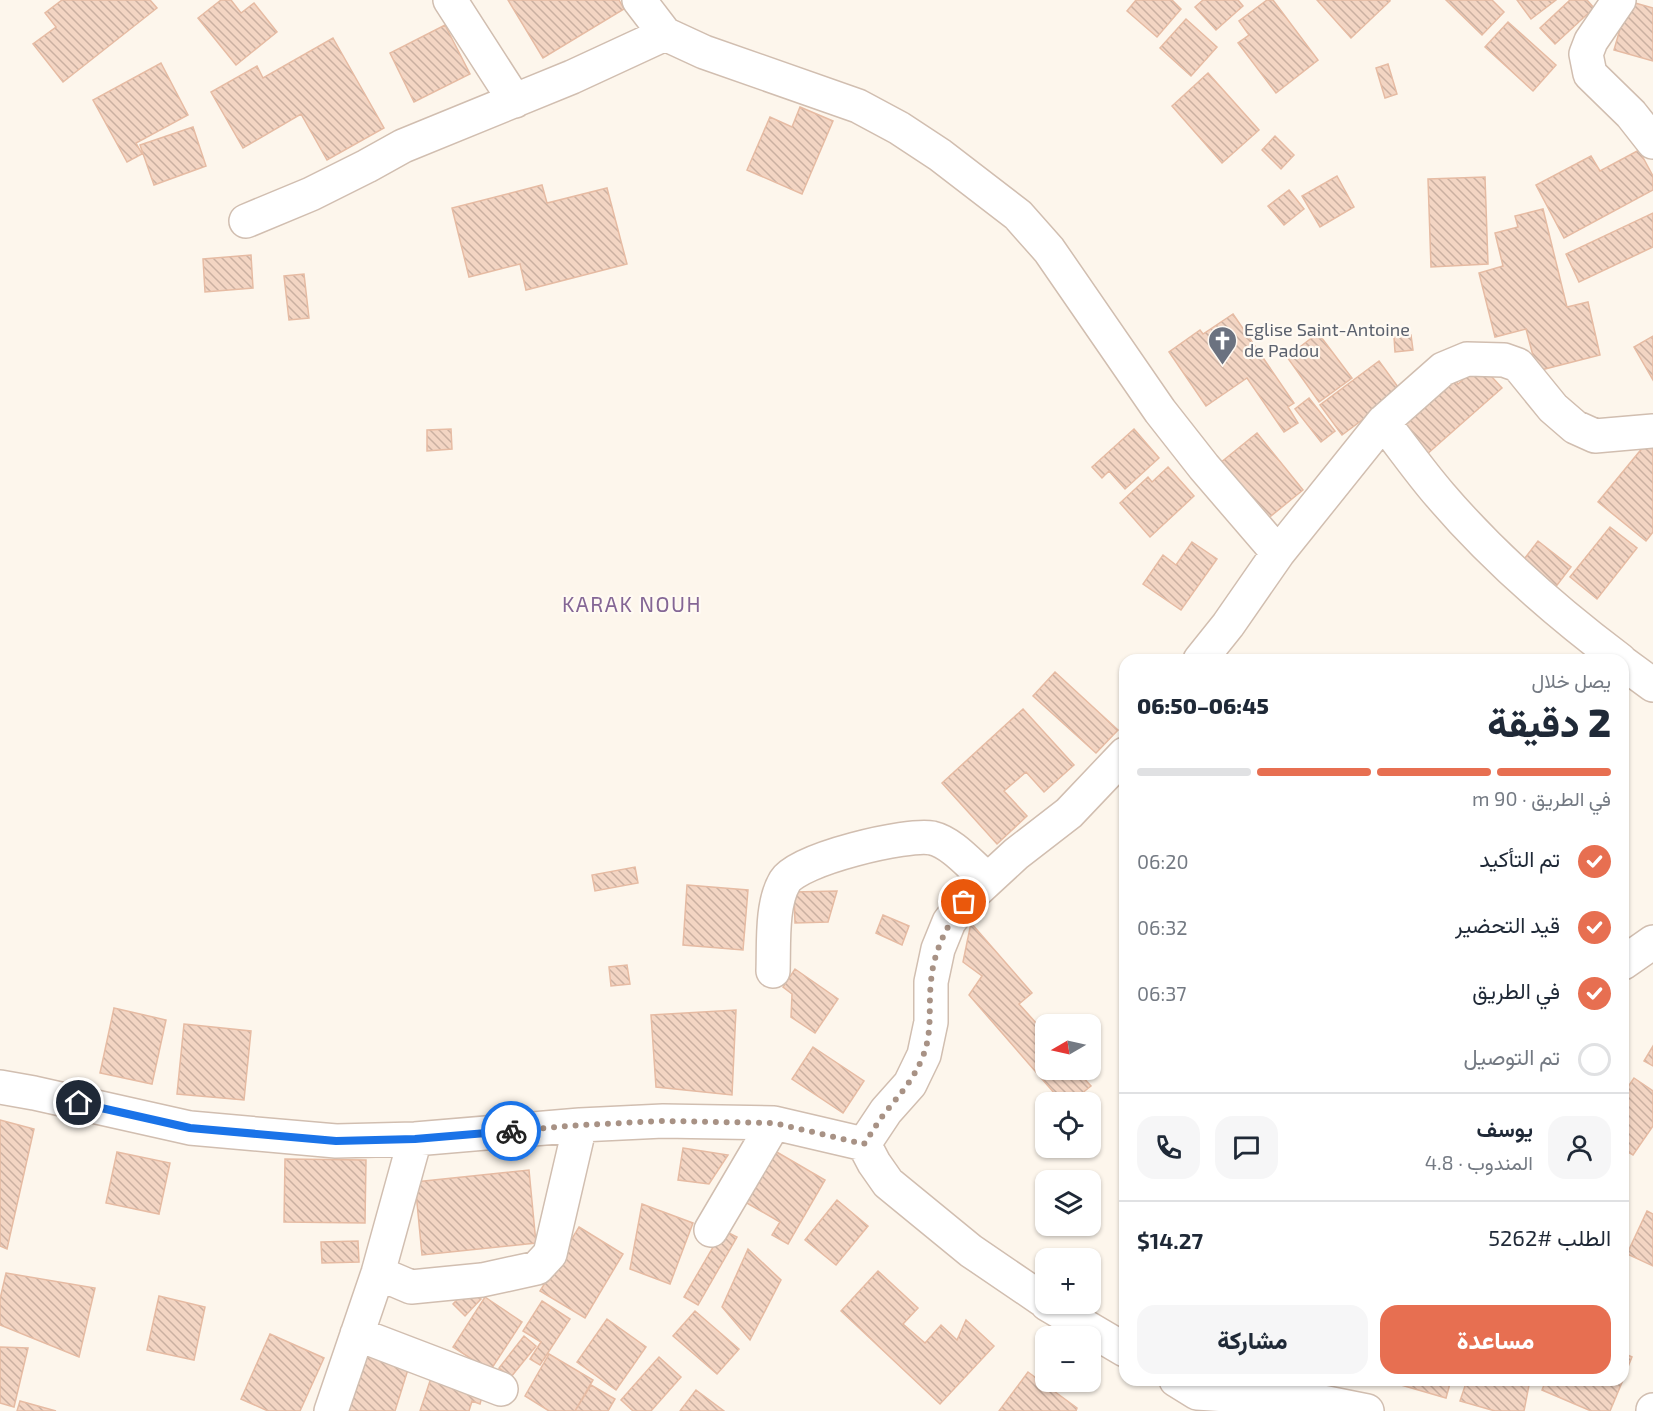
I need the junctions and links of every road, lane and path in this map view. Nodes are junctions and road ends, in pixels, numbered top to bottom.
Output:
1 (450, 0) edge
2 (639, 0) edge
3 (1618, 0) edge
4 (665, 34) junction
5 (515, 100) junction
6 (1653, 142) edge
7 (246, 221) dead end
8 (1383, 422) junction
9 (1653, 431) edge
10 (1278, 553) junction
11 (1205, 654) edge
12 (1612, 654) edge
13 (1629, 667) edge
14 (1653, 686) edge
15 (1119, 760) edge
16 (987, 879) junction
17 (1653, 942) edge
18 (1629, 959) edge
19 (773, 971) dead end
20 (0, 1087) edge
21 (774, 1123) junction
22 (580, 1125) junction
23 (415, 1139) junction
24 (864, 1144) junction
25 (711, 1230) dead end
26 (378, 1274) junction
27 (1035, 1295) edge
28 (1062, 1314) edge
29 (357, 1334) junction
30 (1119, 1347) edge
31 (501, 1389) dead end
32 (1191, 1391) edge
33 (331, 1411) edge
34 (1367, 1411) edge

1 - 5 street
2 - 4 street
3 - 6 street
4 - 5 street
4 - 10 street
5 - 7 street
8 - 9 street
8 - 10 street
8 - 12 street
10 - 11 street
13 - 14 street
15 - 16 street
16 - 19 street
16 - 24 street
17 - 18 street
20 - 23 street
21 - 22 street
21 - 24 street
21 - 25 street
22 - 23 street
22 - 26 street
23 - 26 street
24 - 27 street
26 - 29 street
28 - 30 street
29 - 31 street
29 - 33 street
32 - 34 street

